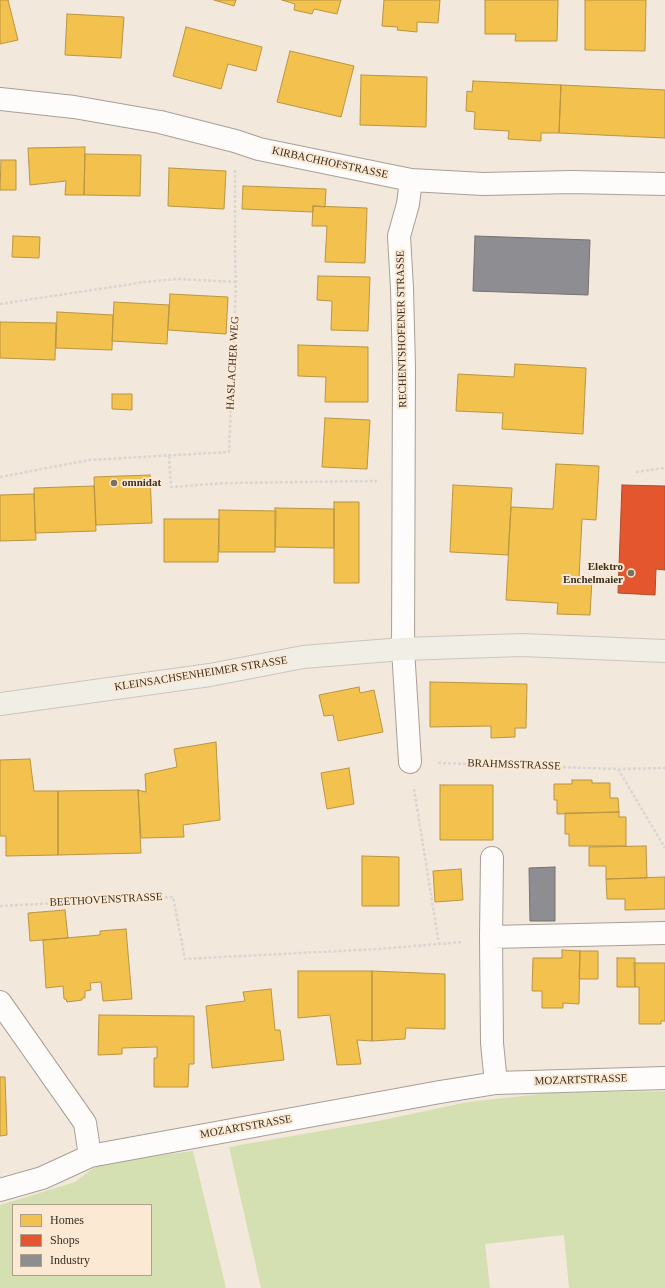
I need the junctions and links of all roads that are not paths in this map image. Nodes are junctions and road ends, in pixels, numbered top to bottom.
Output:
1 (0, 99) edge
2 (411, 180) junction
3 (665, 184) edge
4 (403, 649) junction
5 (665, 651) edge
6 (0, 704) edge
7 (410, 762) road end
8 (492, 858) dead end
9 (665, 933) edge
10 (491, 936) junction
11 (0, 1002) edge
12 (665, 1078) edge
13 (496, 1083) junction
14 (90, 1156) junction
15 (0, 1190) edge

1 - 2 street, KIRBACHHOFSTRASSE
2 - 3 street, KIRBACHHOFSTRASSE
2 - 4 street, RECHENTSHOFENER STRASSE
4 - 5 main road, KLEINSACHSENHEIMER STRASSE
4 - 6 main road, KLEINSACHSENHEIMER STRASSE
4 - 7 street
8 - 10 street
9 - 10 street
10 - 13 street
11 - 14 street
12 - 13 street, MOZARTSTRASSE
13 - 14 street, MOZARTSTRASSE
14 - 15 street, MOZARTSTRASSE

